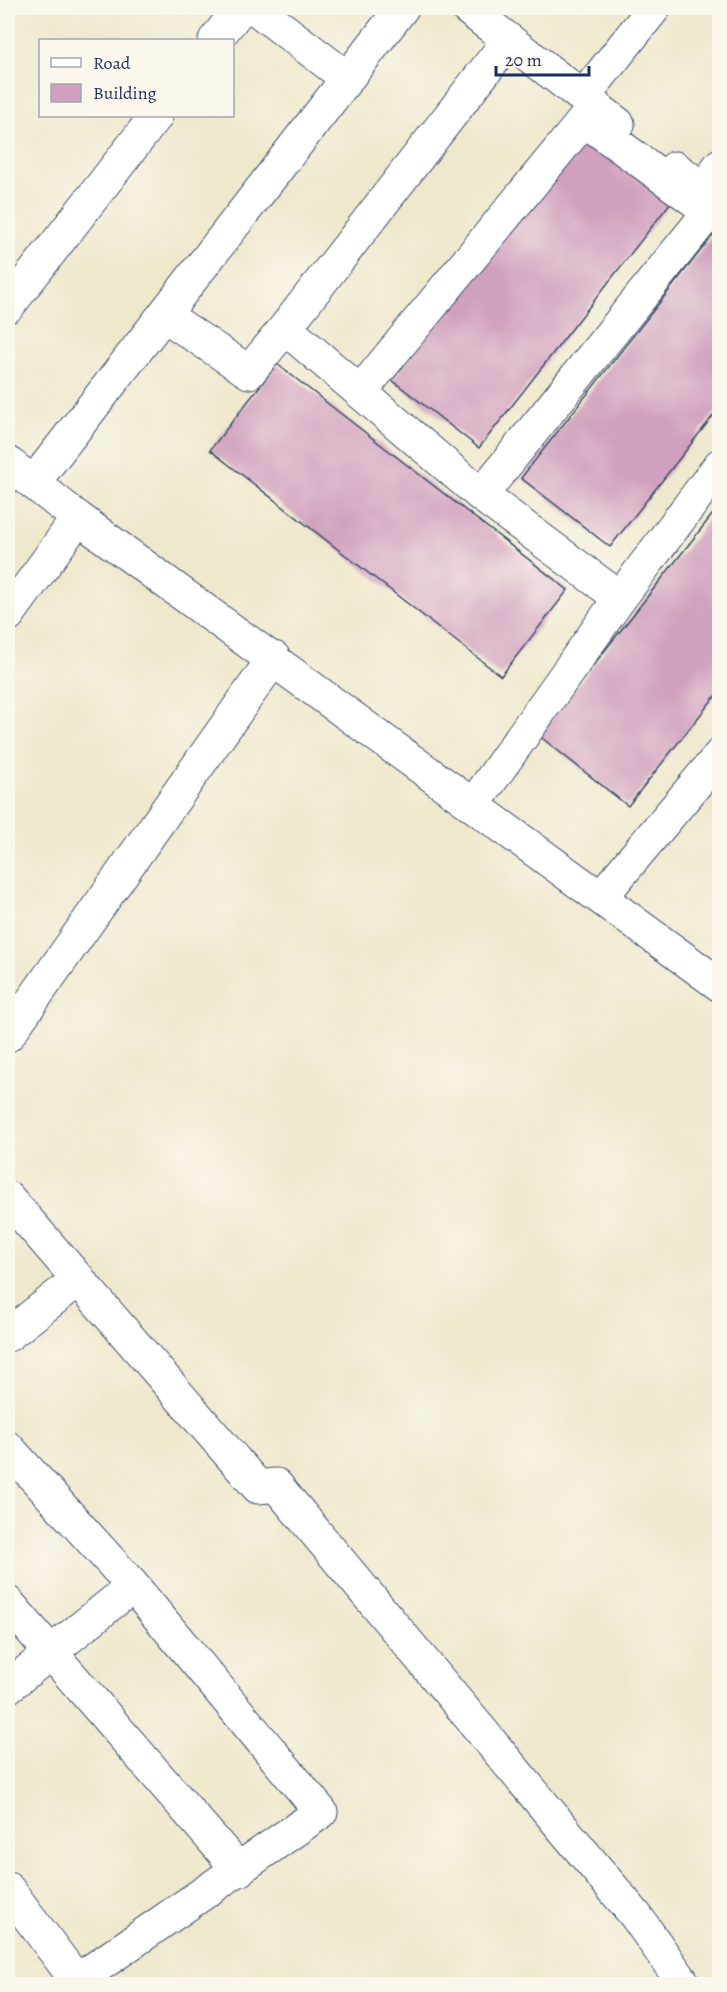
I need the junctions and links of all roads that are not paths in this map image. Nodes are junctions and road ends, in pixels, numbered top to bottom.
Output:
1 (241, 8) edge
2 (255, 8) edge
3 (402, 8) edge
4 (467, 8) edge
5 (654, 8) edge
6 (216, 39) edge
7 (509, 40) junction
8 (347, 78) junction
9 (583, 97) junction
10 (155, 117) edge
11 (720, 165) edge
12 (714, 216) edge
13 (8, 306) edge
14 (164, 315) junction
15 (285, 328) junction
16 (361, 391) junction
17 (8, 463) edge
18 (720, 465) edge
19 (34, 482) junction
20 (481, 495) junction
21 (78, 518) junction
22 (620, 598) junction
23 (8, 615) edge
24 (274, 658) junction
25 (720, 755) edge
26 (474, 804) junction
27 (601, 897) junction
28 (720, 985) edge
29 (8, 1035) edge
30 (8, 1198) edge
31 (79, 1279) junction
32 (8, 1335) edge
33 (8, 1448) edge
34 (133, 1586) junction
35 (8, 1603) edge
36 (51, 1652) junction
37 (8, 1687) edge
38 (239, 1870) junction
39 (8, 1889) edge
40 (75, 1983) edge
41 (684, 1984) edge

1 - 6 street
2 - 8 street
3 - 8 street
4 - 7 street
5 - 9 street
7 - 9 street
7 - 15 street
8 - 14 street
9 - 11 street
10 - 13 street
12 - 16 street
12 - 20 street
14 - 15 street
14 - 19 street
15 - 16 street
16 - 20 street
17 - 19 street
18 - 22 street
19 - 21 street
20 - 22 street
21 - 23 street
21 - 24 street
22 - 26 street
24 - 26 street
24 - 29 street
25 - 27 street
26 - 27 street
27 - 28 street
30 - 31 street
31 - 32 street
31 - 41 street
33 - 34 street
34 - 36 street
34 - 38 street
35 - 36 street
36 - 37 street
36 - 38 street
38 - 40 street
39 - 40 street

